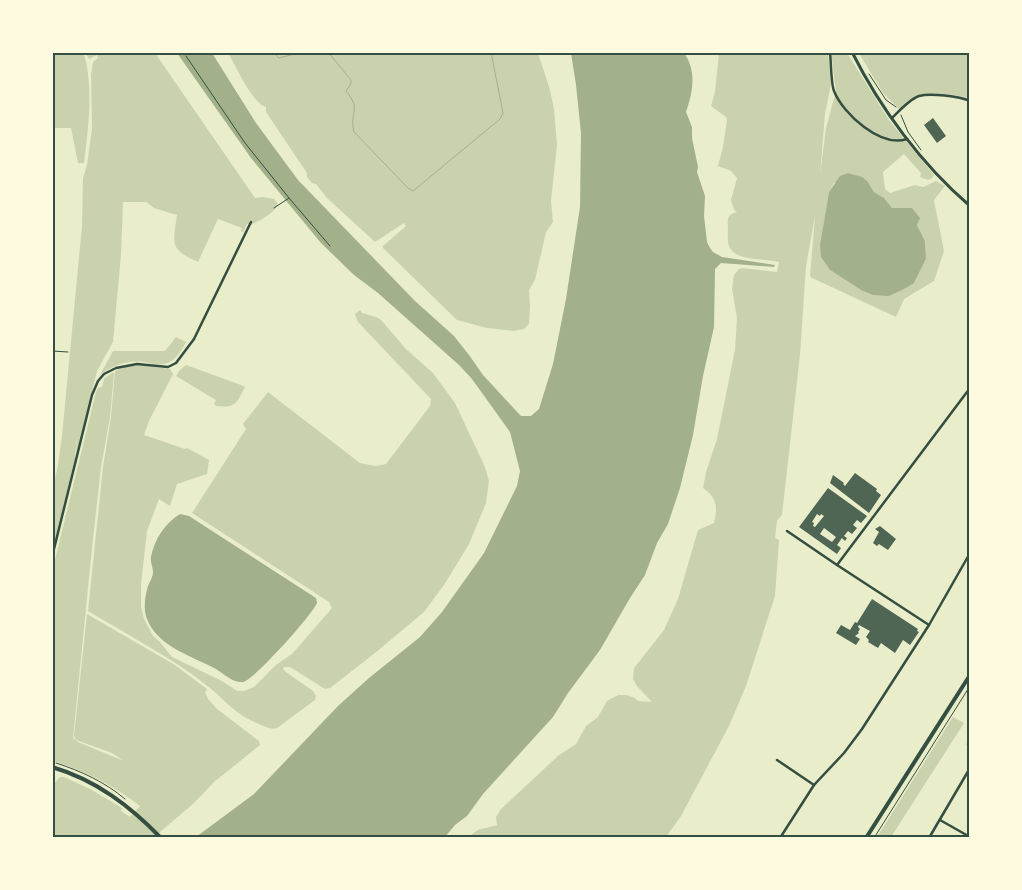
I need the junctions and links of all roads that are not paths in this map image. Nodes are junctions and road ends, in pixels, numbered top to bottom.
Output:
1 (830, 52) edge
2 (852, 52) edge
3 (970, 100) edge
4 (892, 118) junction
5 (908, 139) junction
6 (970, 206) edge
7 (251, 222) dead end
8 (52, 351) edge
9 (68, 352) dead end
10 (970, 388) edge
11 (787, 531) dead end
12 (970, 553) edge
13 (52, 557) edge
14 (837, 565) junction
15 (929, 626) junction
16 (970, 675) edge
17 (777, 760) dead end
18 (52, 767) edge
19 (970, 768) edge
20 (814, 784) junction
21 (940, 820) junction
22 (970, 837) edge
23 (161, 838) edge
24 (780, 838) edge
25 (866, 838) edge
26 (929, 838) edge

1 - 5 street
2 - 4 main road
3 - 4 street
4 - 5 main road
5 - 6 main road
7 - 13 street
8 - 9 lane
10 - 14 street
11 - 14 street
12 - 15 street
14 - 15 street
15 - 20 street
16 - 25 main road
17 - 20 street
18 - 23 main road
19 - 21 street
20 - 24 street
21 - 22 street
21 - 26 street

